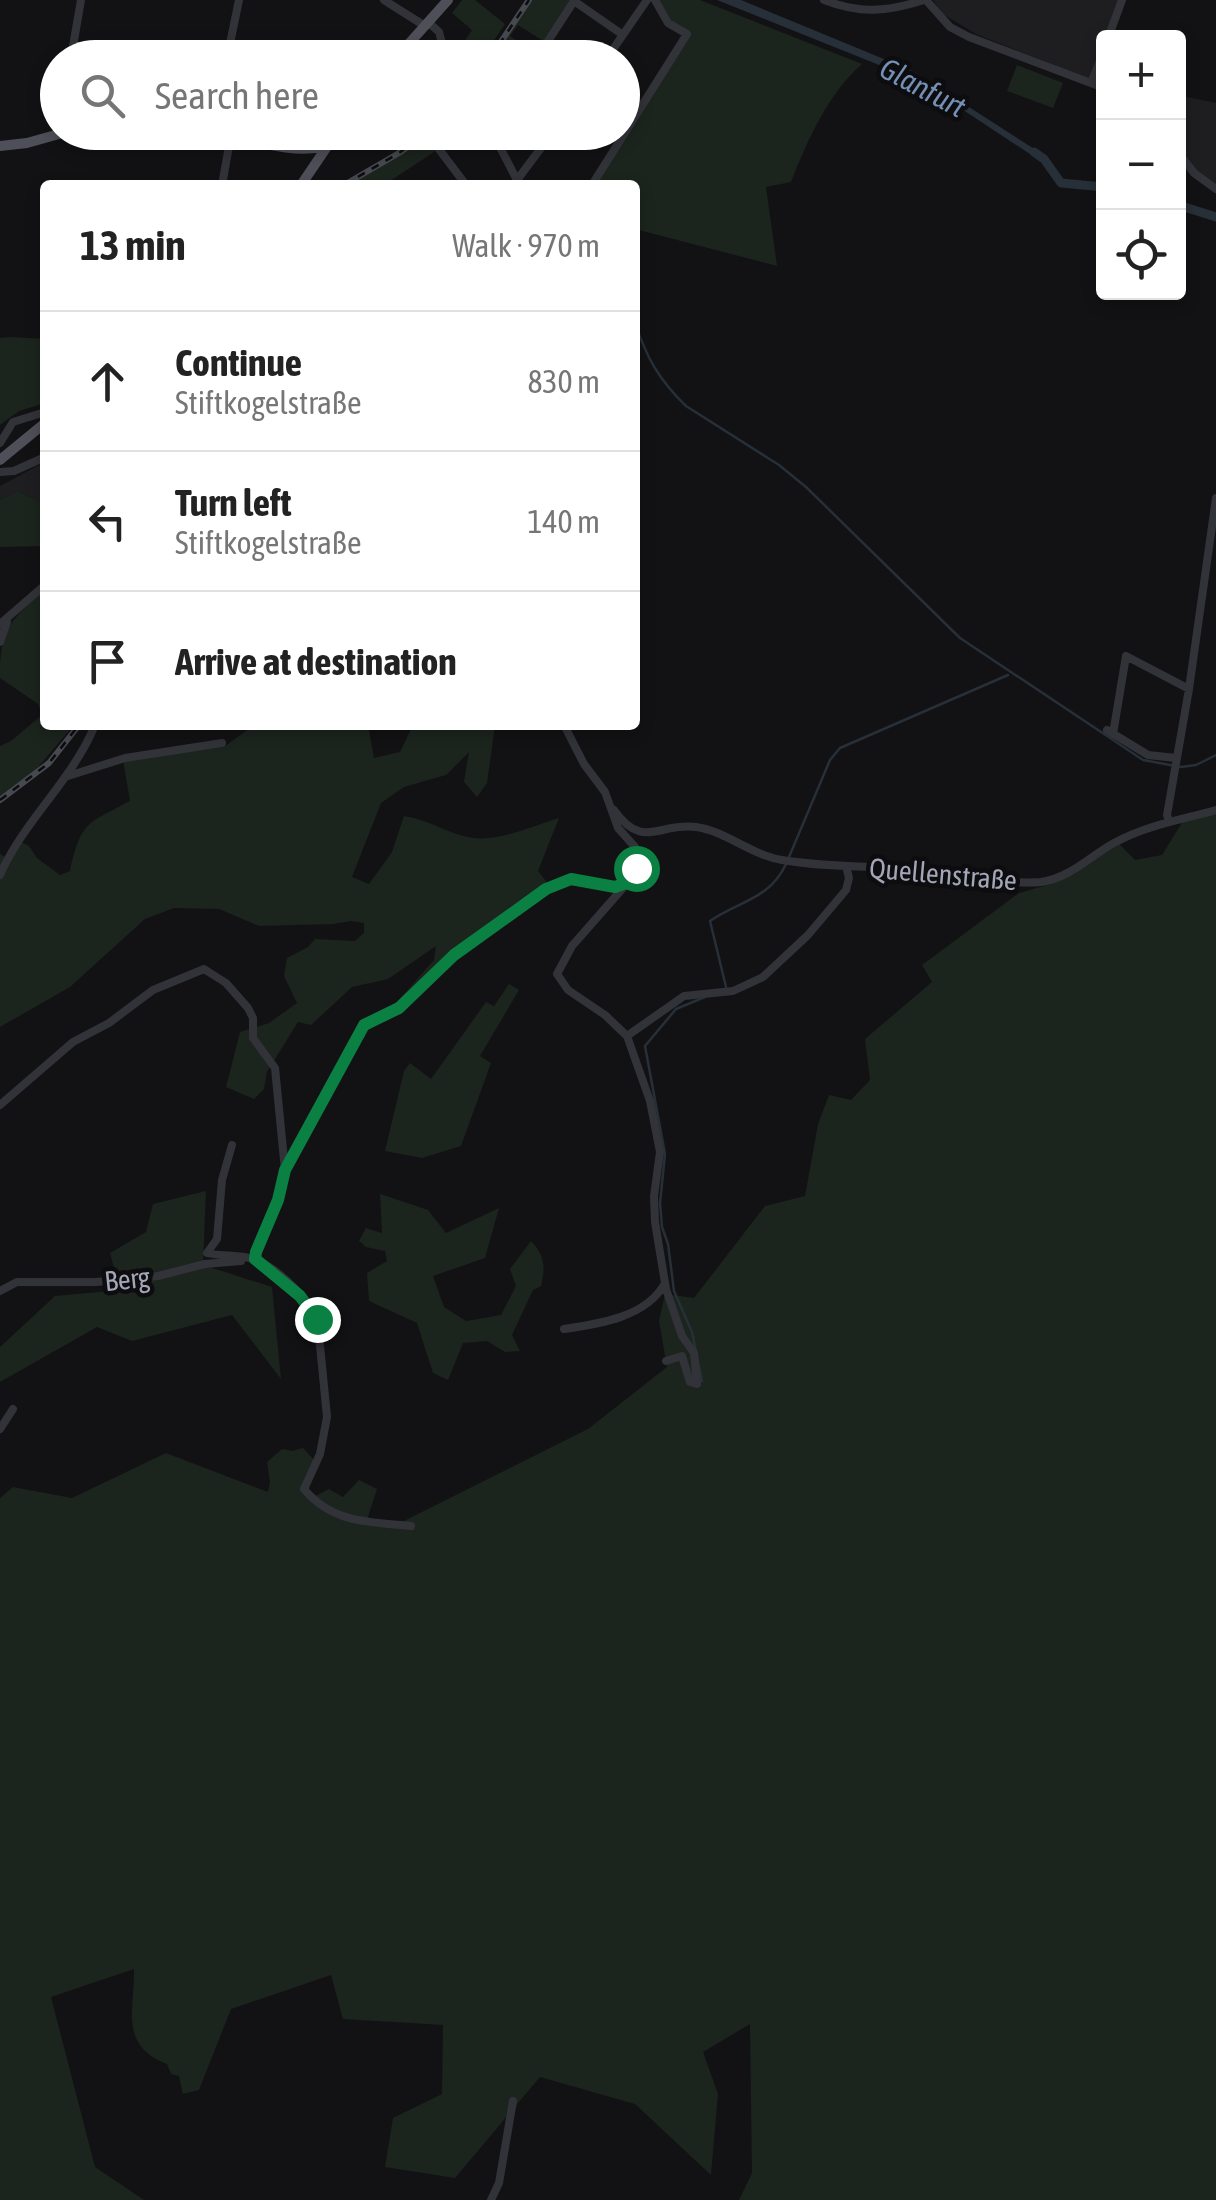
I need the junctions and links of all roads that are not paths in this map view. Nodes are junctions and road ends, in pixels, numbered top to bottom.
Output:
1 (81, 0) edge
2 (238, 0) edge
3 (448, 0) edge
4 (647, 0) edge
5 (655, 0) edge
6 (824, 0) edge
7 (925, 0) edge
8 (1122, 0) edge
9 (390, 2) edge
10 (426, 24) junction
11 (1111, 30) edge
12 (623, 35) junction
13 (74, 40) edge
14 (230, 40) edge
15 (412, 40) edge
16 (441, 40) edge
17 (549, 40) edge
18 (620, 40) edge
19 (1096, 72) edge
20 (1092, 83) junction
21 (1096, 85) edge
22 (640, 109) edge
23 (40, 137) edge
24 (0, 146) edge
25 (223, 150) edge
26 (291, 150) joint
27 (315, 150) edge
28 (325, 150) edge
29 (439, 150) edge
30 (501, 150) edge
31 (541, 150) edge
32 (614, 150) edge
33 (308, 152) junction
34 (1186, 163) edge
35 (316, 164) junction
36 (222, 180) edge
37 (305, 180) edge
38 (462, 180) edge
39 (516, 180) edge
40 (520, 180) edge
41 (595, 180) edge
42 (1216, 190) edge
43 (40, 413) edge
44 (17, 419) junction
45 (40, 427) edge
46 (29, 436) junction
47 (0, 443) edge
48 (0, 460) edge
49 (40, 460) edge
50 (14, 471) junction
51 (0, 472) edge
52 (0, 481) edge
53 (1216, 498) edge
54 (40, 589) edge
55 (3, 620) edge
56 (0, 642) edge
57 (1189, 689) junction
58 (92, 730) edge
59 (567, 730) edge
60 (222, 744) dead end
61 (1176, 763) junction
62 (68, 776) junction
63 (612, 806) junction
64 (1216, 810) edge
65 (1169, 821) junction
66 (661, 832) junction
67 (635, 848) junction
68 (846, 866) junction
69 (0, 876) edge
70 (626, 883) junction
71 (627, 1032) junction
72 (0, 1105) edge
73 (232, 1145) dead end
74 (285, 1170) junction
75 (255, 1259) junction
76 (665, 1283) junction
77 (0, 1291) edge
78 (564, 1329) dead end
79 (666, 1361) dead end
80 (13, 1410) dead end
81 (0, 1429) edge
82 (410, 1526) dead end
83 (513, 2102) dead end
84 (491, 2200) edge

1 - 13 street
2 - 14 street
3 - 10 main road
4 - 12 street
5 - 22 street
6 - 7 street
7 - 20 street
8 - 11 street
9 - 10 street
10 - 15 main road
10 - 16 street
12 - 17 street
12 - 18 street
19 - 20 street
20 - 21 street
23 - 24 main road
25 - 36 street
26 - 33 main road
26 - 35 main road
27 - 33 main road
28 - 35 main road
29 - 38 street
30 - 39 street
31 - 40 street
32 - 41 street
33 - 35 main road
34 - 42 street
35 - 37 main road
43 - 44 street
44 - 46 street
44 - 47 street
45 - 46 main road
46 - 48 main road
49 - 50 street
50 - 51 street
50 - 52 street
53 - 57 street
54 - 55 street
55 - 56 street
57 - 61 street
57 - 61 street
58 - 62 street
59 - 63 street
60 - 62 street
61 - 65 street
62 - 69 street
63 - 66 street, Quellenstraße
63 - 67 street
64 - 65 street, Quellenstraße
65 - 68 street, Quellenstraße
66 - 67 street
66 - 68 street, Quellenstraße
67 - 70 street
68 - 71 street
70 - 71 street
70 - 74 street
71 - 76 street
72 - 74 street
73 - 75 street
74 - 75 street
75 - 77 street, Berg
75 - 82 street
76 - 78 street
76 - 79 street
80 - 81 street
83 - 84 street

